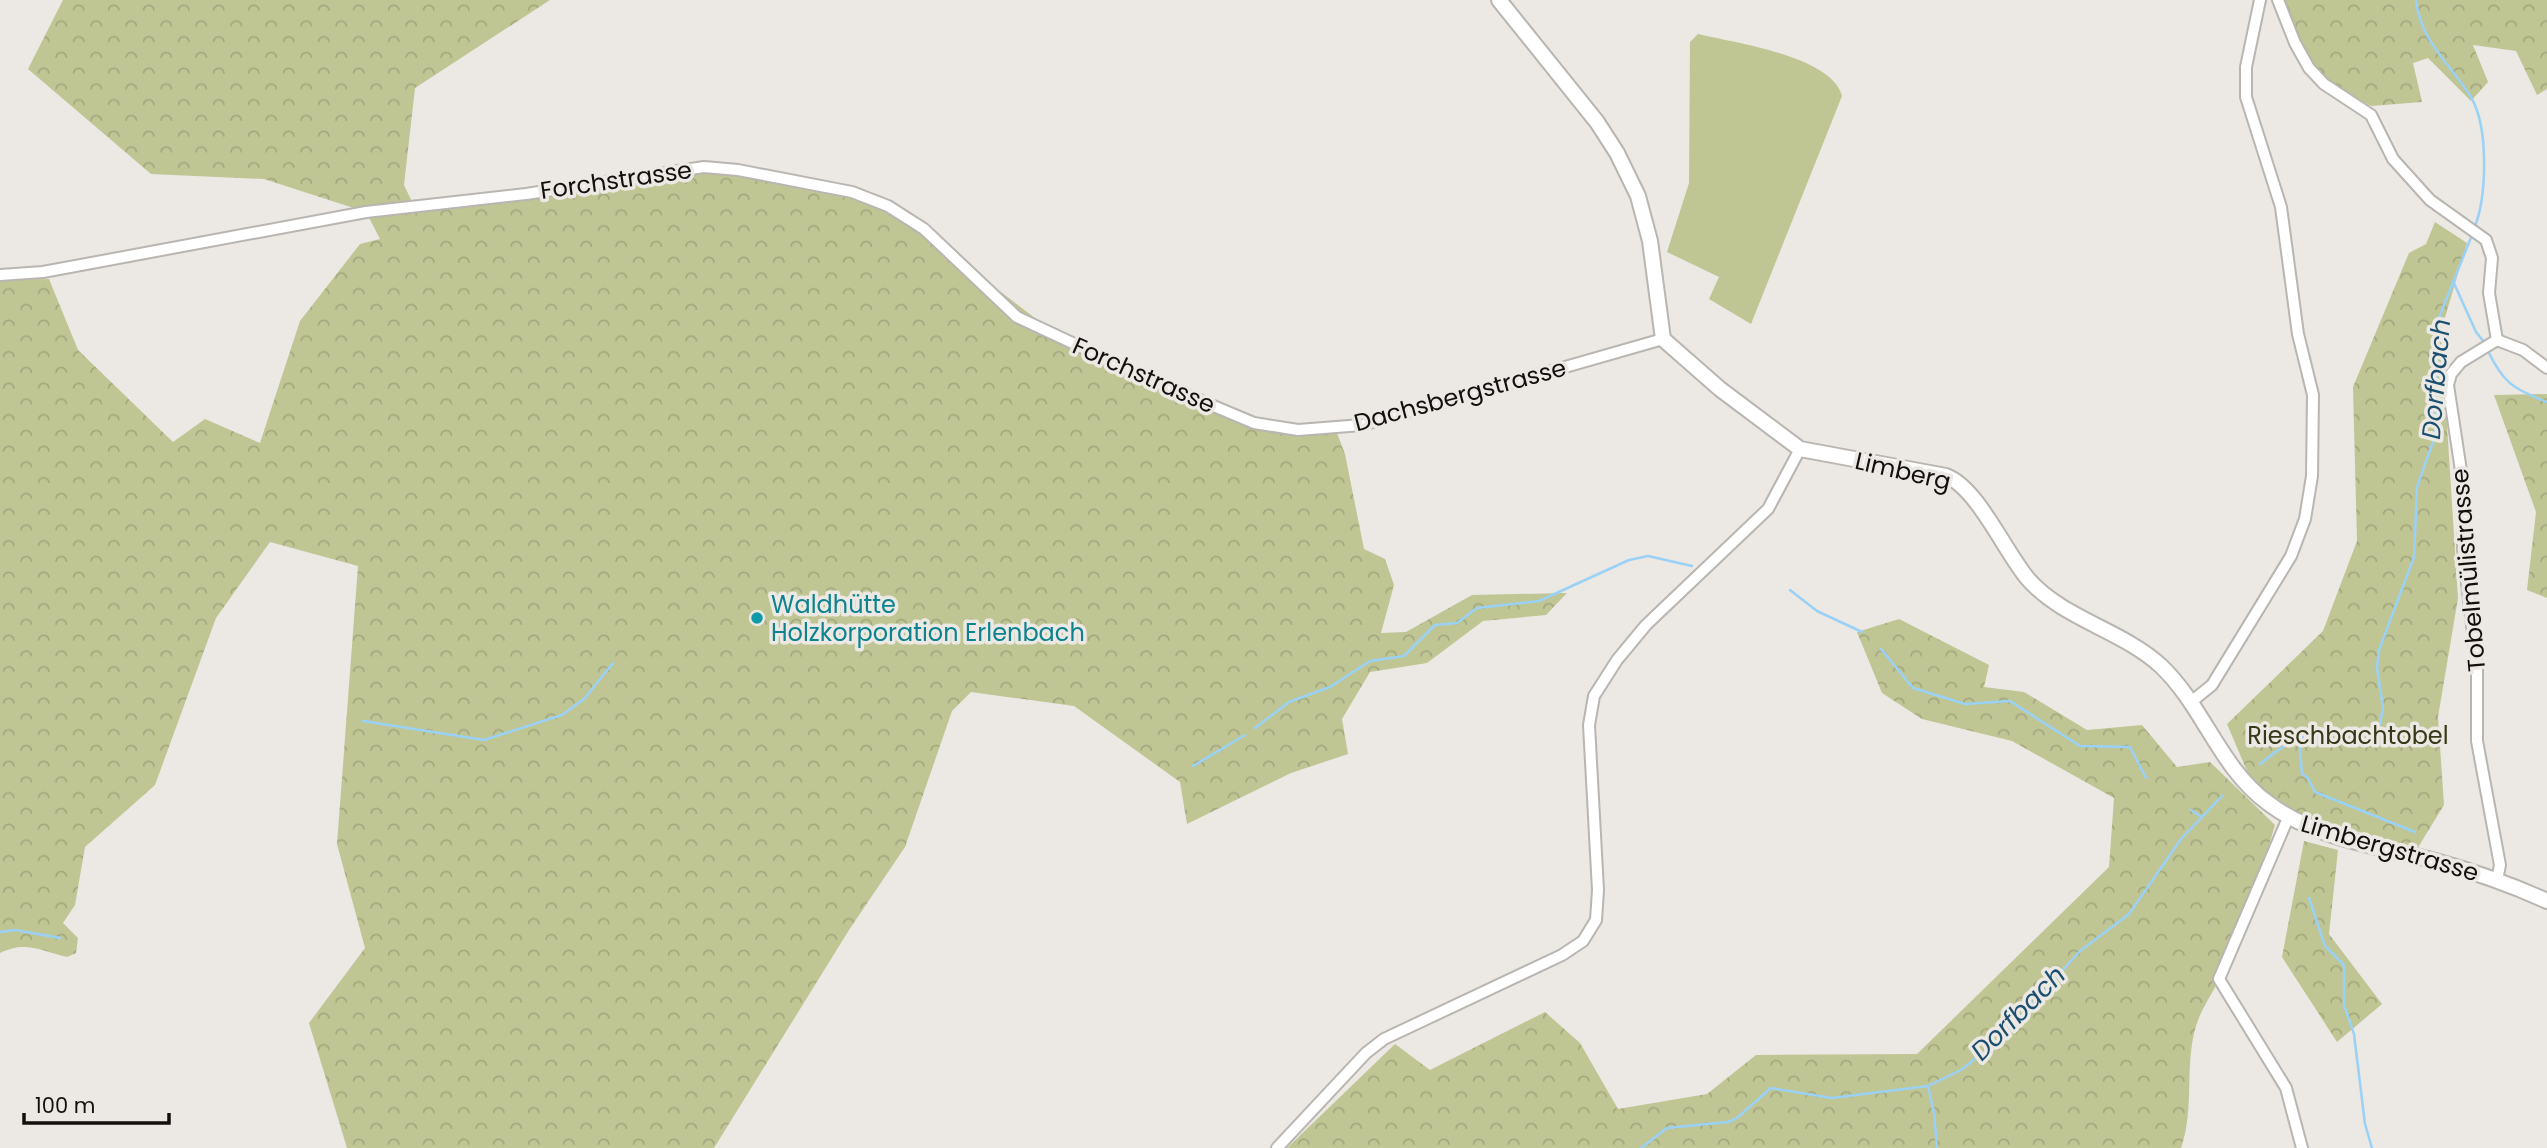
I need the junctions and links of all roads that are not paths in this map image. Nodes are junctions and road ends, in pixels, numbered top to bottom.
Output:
1 (1499, 0) edge
2 (2260, 0) edge
3 (2278, 0) edge
4 (0, 275) edge
5 (1663, 339) junction
6 (2489, 344) junction
7 (2547, 368) edge
8 (1254, 422) joint
9 (1800, 449) junction
10 (2191, 702) junction
11 (2217, 746) joint
12 (2288, 818) junction
13 (2497, 880) junction
14 (2547, 901) edge
15 (1277, 1148) edge
16 (2302, 1148) edge

1 - 5 street
2 - 10 street
3 - 6 street
4 - 8 street, Forchstrasse
5 - 8 street, Dachsbergstrasse
5 - 9 street, Limberg
6 - 7 street
6 - 13 street, Tobelmülistrasse
9 - 10 street, Limberg
9 - 15 street
10 - 11 street, Limberg
11 - 12 street, Limbergstrasse
12 - 13 street, Limbergstrasse
12 - 16 street
13 - 14 street, Limbergstrasse

